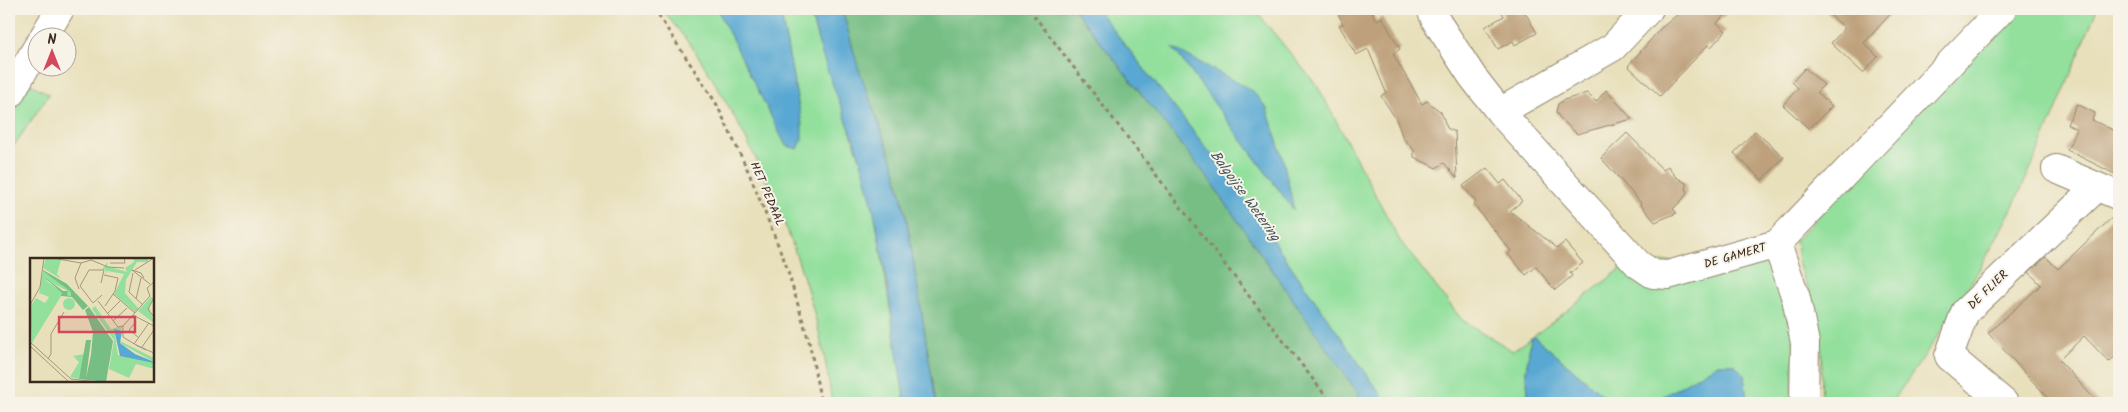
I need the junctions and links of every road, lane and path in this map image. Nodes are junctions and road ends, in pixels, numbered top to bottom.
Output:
1 (60, 9) edge
2 (654, 9) edge
3 (1029, 9) edge
4 (1431, 9) edge
5 (1649, 9) edge
6 (2002, 9) edge
7 (49, 28) edge
8 (28, 63) edge
9 (9, 95) edge
10 (1500, 112) junction
11 (2056, 169) dead end
12 (2108, 192) edge
13 (1777, 244) junction
14 (821, 403) edge
15 (1331, 403) edge
16 (1804, 403) edge
17 (2004, 403) edge

1 - 7 street
2 - 14 path, HET PEDAAL
3 - 15 path
4 - 10 street, DE GAMERT
5 - 10 street
6 - 13 street, DE GAMERT
8 - 9 street
10 - 13 street, DE GAMERT
11 - 12 street, DE FLIER
12 - 17 street, DE FLIER
13 - 16 street

